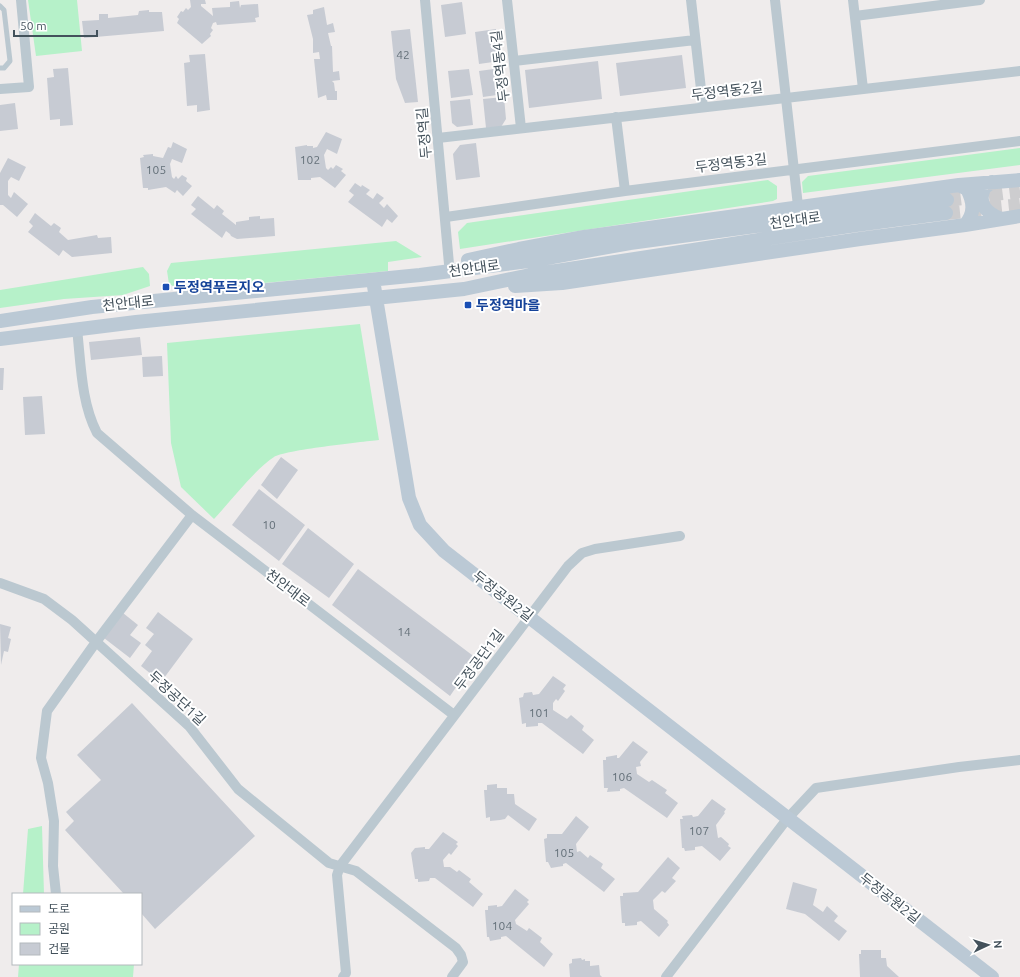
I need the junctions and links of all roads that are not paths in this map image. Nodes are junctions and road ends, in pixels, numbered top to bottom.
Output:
1 (21, 0) edge
2 (425, 0) edge
3 (507, 0) edge
4 (691, 0) edge
5 (775, 0) edge
6 (853, 0) edge
7 (980, 0) edge
8 (0, 6) edge
9 (855, 16) junction
10 (695, 40) junction
11 (514, 61) junction
12 (0, 68) edge
13 (1020, 71) edge
14 (0, 89) edge
15 (862, 89) junction
16 (786, 98) junction
17 (703, 108) junction
18 (616, 117) junction
19 (522, 128) junction
20 (438, 138) junction
21 (1020, 141) edge
22 (794, 169) junction
23 (1016, 179) edge
24 (992, 182) junction
25 (959, 185) junction
26 (625, 190) junction
27 (798, 206) junction
28 (1020, 216) edge
29 (446, 217) junction
30 (1001, 219) junction
31 (965, 225) junction
32 (450, 264) junction
33 (420, 275) junction
34 (373, 280) junction
35 (464, 289) junction
36 (376, 299) junction
37 (2, 320) edge
38 (77, 329) junction
39 (0, 339) edge
40 (192, 515) junction
41 (680, 536) dead end
42 (0, 583) edge
43 (530, 616) junction
44 (96, 642) junction
45 (454, 715) junction
46 (1020, 760) edge
47 (787, 818) junction
48 (340, 866) junction
49 (56, 893) edge
50 (347, 976) edge
51 (452, 977) edge
52 (666, 977) edge
53 (992, 977) edge

1 - 14 street
2 - 20 street, 두정역길
3 - 11 street, 두정역동4길
4 - 10 street
5 - 16 street
6 - 9 street
7 - 9 street
8 - 12 lane
9 - 15 street
10 - 11 street
10 - 17 street
11 - 19 street, 두정역동4길
13 - 15 street, 두정역동2길
15 - 16 street, 두정역동2길
16 - 17 street, 두정역동2길
16 - 22 street
17 - 18 street, 두정역동2길
18 - 19 street, 두정역동2길
18 - 26 street
19 - 20 street, 두정역동2길
20 - 29 street, 두정역길
21 - 22 street, 두정역동3길
22 - 26 street, 두정역동3길
22 - 27 street
23 - 24 main road
24 - 25 main road
24 - 30 main road
25 - 27 main road
25 - 31 main road
26 - 29 street, 두정역동3길
27 - 32 main road
28 - 30 main road
29 - 32 street, 두정역길
30 - 31 main road
31 - 35 main road
32 - 33 main road
33 - 34 main road, 천안대로
33 - 35 main road, 천안대로
34 - 36 main road, 두정공원2길
34 - 37 main road, 천안대로
35 - 36 main road, 천안대로
36 - 38 main road, 천안대로
36 - 43 main road, 두정공원2길
38 - 39 main road, 천안대로
38 - 40 street, 천안대로
40 - 44 street
40 - 45 street, 천안대로
41 - 43 street, 두정공단1길
42 - 44 street, 두정공단1길
43 - 45 street, 두정공단1길
43 - 47 main road, 두정공원2길
44 - 48 street, 두정공단1길
44 - 49 street
45 - 48 street, 두정공단1길
46 - 47 street
47 - 52 street
47 - 53 main road, 두정공원2길
48 - 50 street
48 - 51 street, 두정공단1길

